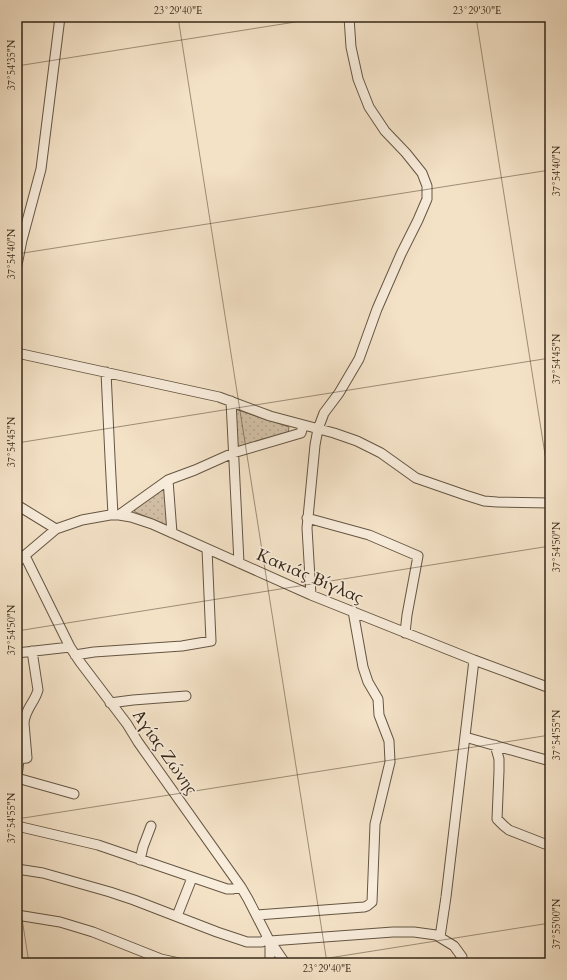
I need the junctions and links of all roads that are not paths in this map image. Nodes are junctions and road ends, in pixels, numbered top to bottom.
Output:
1 (60, 17) edge
2 (349, 17) edge
3 (17, 265) edge
4 (17, 352) edge
5 (106, 372) junction
6 (230, 401) junction
7 (302, 429) junction
8 (317, 433) junction
9 (233, 453) junction
10 (168, 480) junction
11 (550, 503) edge
12 (17, 505) edge
13 (116, 515) junction
14 (308, 518) junction
15 (56, 529) junction
16 (172, 533) junction
17 (207, 549) junction
18 (25, 556) junction
19 (17, 562) edge
20 (239, 563) junction
21 (311, 595) junction
22 (353, 612) junction
23 (405, 633) junction
24 (32, 651) junction
25 (73, 651) junction
26 (17, 653) edge
27 (474, 660) junction
28 (550, 688) edge
29 (186, 696) dead end
30 (110, 703) junction
31 (465, 736) junction
32 (495, 745) junction
33 (18, 759) edge
34 (550, 761) edge
35 (17, 778) edge
36 (74, 794) dead end
37 (17, 826) edge
38 (151, 826) dead end
39 (550, 846) edge
40 (140, 860) junction
41 (17, 869) edge
42 (192, 878) junction
43 (241, 887) junction
44 (17, 915) edge
45 (176, 916) junction
46 (256, 916) junction
47 (440, 937) junction
48 (269, 940) junction
49 (160, 961) edge
50 (179, 963) edge
51 (270, 963) edge
52 (286, 963) edge
53 (462, 963) edge

1 - 3 street
2 - 8 street
4 - 5 street
5 - 6 street
5 - 13 street
6 - 7 street
6 - 9 street
7 - 8 street
7 - 9 street
8 - 11 street
8 - 14 street
9 - 10 street
9 - 20 street
10 - 13 street
10 - 16 street
12 - 15 street
13 - 15 street, Κακιάς Βίγλας
13 - 16 street, Κακιάς Βίγλας
14 - 21 street
14 - 23 street
15 - 18 street
16 - 17 street, Κακιάς Βίγλας
17 - 20 street, Κακιάς Βίγλας
17 - 25 street
18 - 19 street
18 - 25 street, Αγίας Ζώνης
20 - 21 street, Κακιάς Βίγλας
21 - 22 street, Κακιάς Βίγλας
22 - 23 street, Κακιάς Βίγλας
22 - 46 street
23 - 27 street, Κακιάς Βίγλας
24 - 25 street
24 - 26 street
24 - 33 street
25 - 30 street, Αγίας Ζώνης
27 - 28 street, Κακιάς Βίγλας
27 - 31 street
29 - 30 street
30 - 43 street, Αγίας Ζώνης
31 - 32 street
31 - 47 street
32 - 34 street
32 - 39 street
33 - 35 street
35 - 36 street
37 - 40 street
38 - 40 street
40 - 42 street
41 - 45 street
42 - 43 street
42 - 45 street
43 - 46 street, Αγίας Ζώνης
44 - 49 street
45 - 48 street
46 - 48 street, Αγίας Ζώνης
47 - 48 street
47 - 53 street
48 - 51 street
48 - 52 street, Αγίας Ζώνης
49 - 50 street

